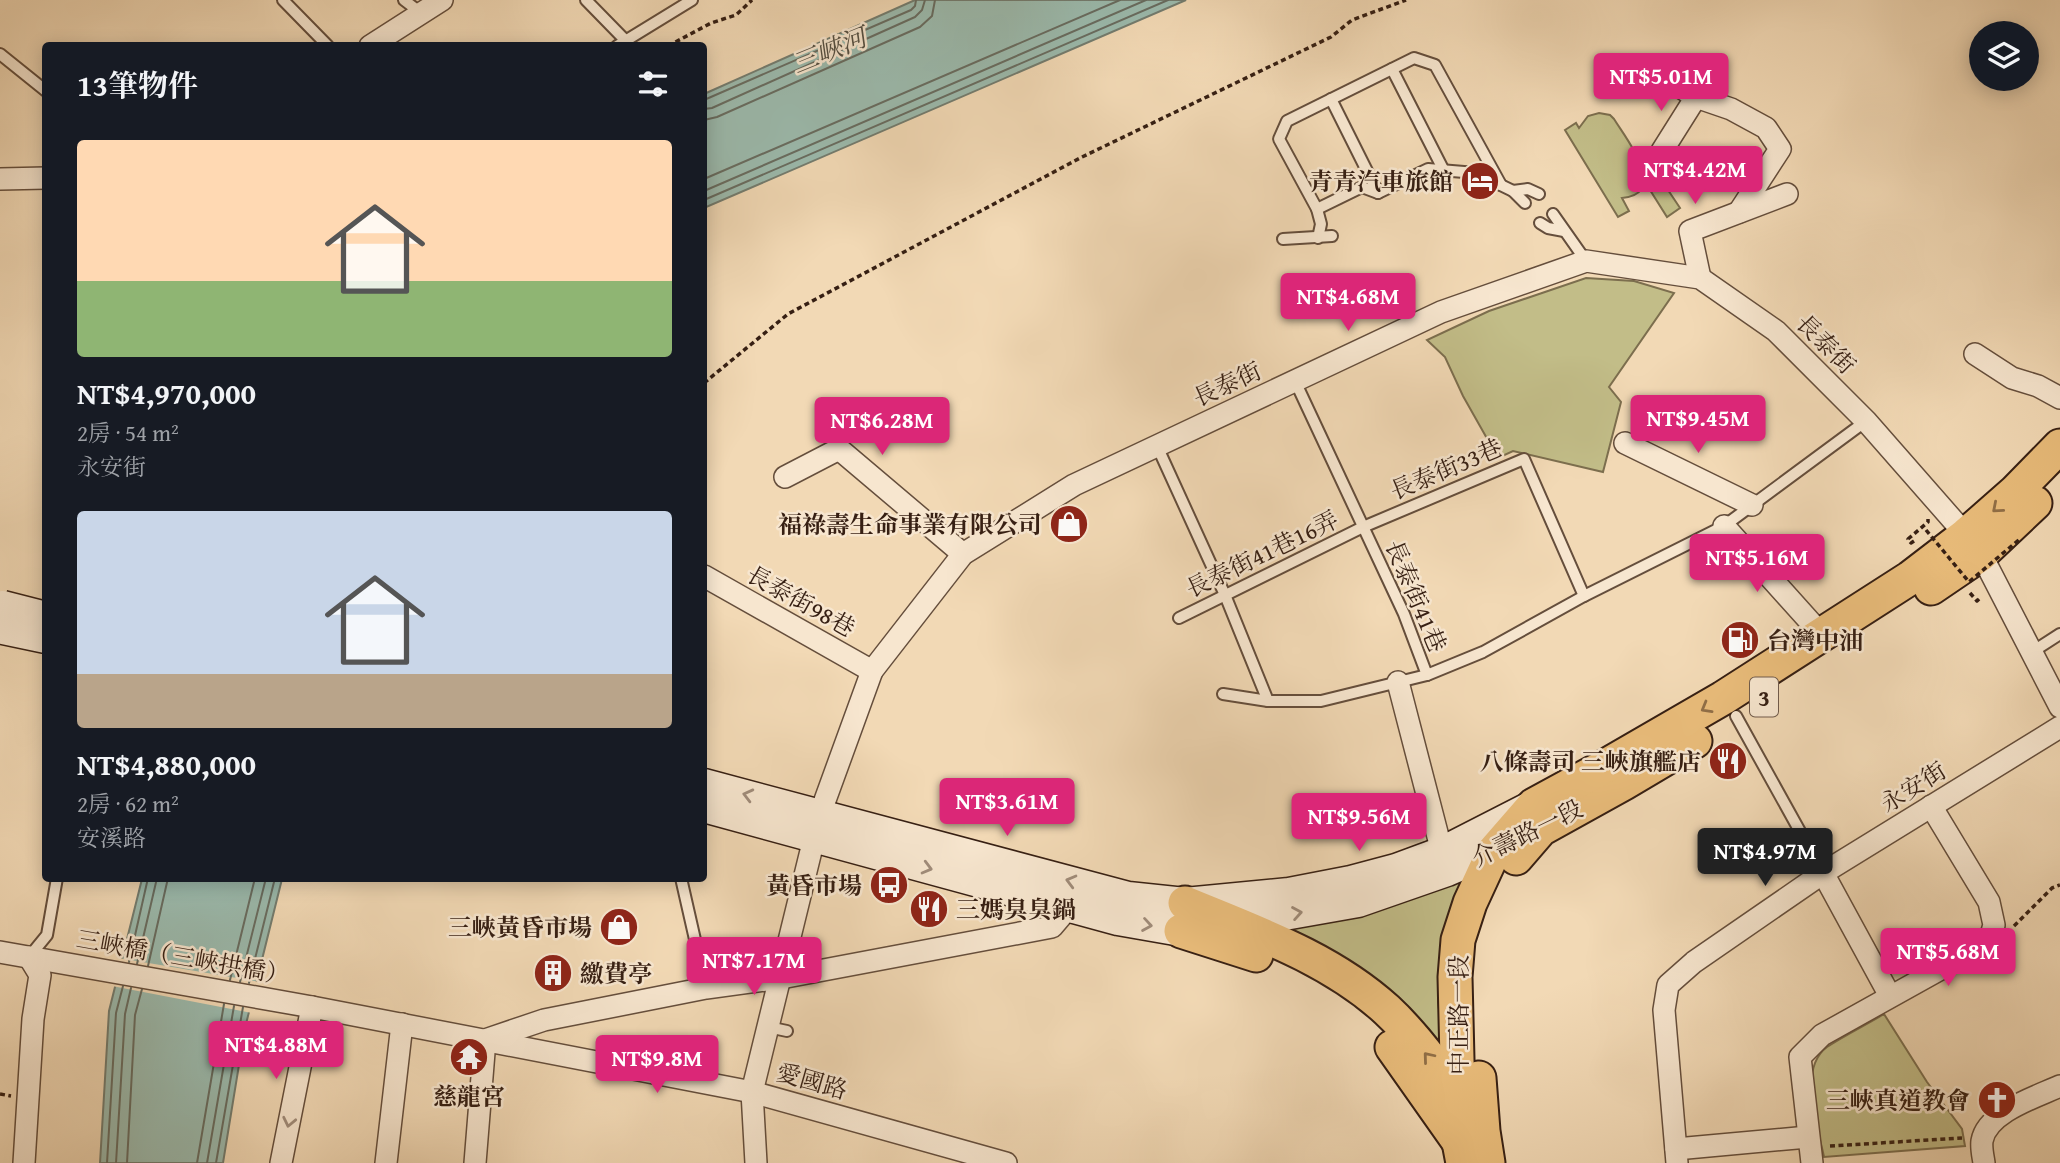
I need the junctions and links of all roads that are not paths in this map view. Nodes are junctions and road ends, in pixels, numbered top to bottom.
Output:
1 (283, 0) edge
2 (442, 0) edge
3 (586, 0) edge
4 (692, 0) edge
5 (412, 6) edge
6 (324, 42) edge
7 (374, 42) edge
8 (620, 42) edge
9 (623, 42) edge
10 (0, 54) edge
11 (1392, 69) junction
12 (1661, 75) dead end
13 (42, 88) edge
14 (1696, 97) junction
15 (1331, 99) junction
16 (1662, 151) dead end
17 (1444, 171) junction
18 (42, 178) edge
19 (0, 179) edge
20 (1501, 185) junction
21 (1513, 191) junction
22 (1378, 193) junction
23 (1539, 194) dead end
24 (1787, 194) dead end
25 (1525, 203) dead end
26 (1317, 209) junction
27 (1739, 212) junction
28 (1553, 215) dead end
29 (1540, 223) dead end
30 (1564, 231) junction
31 (1332, 236) dead end
32 (1283, 239) dead end
33 (1318, 239) junction
34 (1586, 261) junction
35 (1700, 278) junction
36 (1975, 354) dead end
37 (1295, 381) junction
38 (2060, 398) edge
39 (1866, 421) junction
40 (1625, 443) dead end
41 (1157, 446) junction
42 (2060, 446) edge
43 (785, 477) dead end
44 (2060, 477) edge
45 (1752, 505) junction
46 (1724, 526) junction
47 (1363, 527) junction
48 (1974, 545) junction
49 (963, 554) junction
50 (707, 578) edge
51 (1224, 595) junction
52 (1584, 596) junction
53 (42, 617) edge
54 (2, 618) edge
55 (1179, 618) dead end
56 (2060, 634) edge
57 (1822, 635) junction
58 (42, 636) edge
59 (2032, 652) junction
60 (872, 671) junction
61 (1427, 675) junction
62 (1398, 682) junction
63 (1223, 694) dead end
64 (1268, 701) junction
65 (2060, 707) edge
66 (1736, 716) junction
67 (2060, 727) edge
68 (707, 785) edge
69 (1931, 806) junction
70 (707, 807) edge
71 (1537, 817) junction
72 (803, 821) junction
73 (1494, 851) junction
74 (1442, 852) junction
75 (1824, 873) junction
76 (56, 882) edge
77 (682, 882) edge
78 (1069, 907) junction
79 (1183, 917) junction
80 (1234, 924) junction
81 (0, 952) edge
82 (37, 958) junction
83 (782, 986) junction
84 (706, 988) junction
85 (1890, 996) junction
86 (313, 1007) junction
87 (402, 1024) junction
88 (485, 1040) junction
89 (2060, 1086) edge
90 (752, 1092) junction
91 (1458, 1097) junction
92 (1818, 1142) junction
93 (1473, 1150) edge
94 (1676, 1156) edge
95 (24, 1163) edge
96 (281, 1163) edge
97 (386, 1163) edge
98 (475, 1163) edge
99 (756, 1163) edge
100 (1006, 1163) edge
101 (1812, 1163) edge
102 (1984, 1163) edge

1 - 6 lane
2 - 5 street
3 - 8 lane
4 - 9 lane
5 - 7 street
10 - 13 lane
11 - 15 lane
11 - 17 lane
11 - 20 lane
12 - 14 street
14 - 16 street
14 - 27 street
15 - 22 lane
15 - 26 lane
17 - 20 lane
17 - 22 lane
18 - 19 street
20 - 21 lane
21 - 23 lane
21 - 25 lane
22 - 26 lane
24 - 27 street
26 - 33 lane
27 - 35 street
28 - 30 lane
29 - 30 lane
30 - 34 lane
31 - 33 lane
32 - 33 lane
34 - 35 street, 長泰街
34 - 37 street, 長泰街
35 - 39 street, 長泰街
36 - 38 street
37 - 41 street, 長泰街
37 - 47 lane, 長泰街41巷
39 - 45 lane
39 - 48 street, 長泰街
40 - 45 street
41 - 49 street, 長泰街
41 - 51 lane
42 -> 48 main road, 介壽路一段 / 3
43 - 49 street
44 - 48 main road, 介壽路一段 / 3
45 - 46 lane
46 - 52 lane
46 - 57 street
47 - 51 lane, 長泰街41巷16弄
47 - 52 lane, 長泰街33巷
47 - 61 lane, 長泰街41巷
48 - 57 main road, 介壽路一段 / 3
48 - 59 street, 長泰街
48 - 66 main road, 介壽路一段 / 3
49 - 60 street, 長泰街
50 - 60 street, 長泰街98巷
51 - 55 lane, 長泰街41巷16弄
51 - 64 lane
52 - 61 lane
53 - 54 main road, bridge
54 - 58 main road, bridge
56 - 59 lane
57 -> 71 main road, 介壽路一段 / 3
59 - 65 street, 長泰街
60 - 72 street, 長泰街
61 - 62 lane
62 - 64 lane
62 - 74 street
63 - 64 lane
66 - 71 main road, 介壽路一段 / 3
66 - 75 lane
67 - 69 street, 永安街
72 -> 68 main road
69 - 75 street, 永安街
69 - 85 street
70 - 72 main road
71 - 73 main road, 中正路一段 / 3
71 - 74 main road, 介壽路一段
71 - 93 main road, 中正路一段 / 3
72 -> 78 main road, 介壽路一段
79 -> 72 main road, 介壽路一段
72 - 83 street, 長泰街
80 -> 73 main road, 介壽路一段
73 - 91 main road, 中正路一段 / 3
74 - 79 main road, 介壽路一段
75 - 85 street
75 - 94 street, 永安街
76 - 82 lane
77 - 84 lane
78 -> 79 main road, 介壽路一段
78 - 83 street
79 - 80 main road
79 - 93 main road
91 -> 80 main road
81 - 82 street, 三峽橋（三峽拱橋）
82 - 86 street, 三峽橋（三峽拱橋）
82 - 95 street
83 - 84 street
83 - 90 street, 長泰街
84 - 88 street
85 - 92 street
86 - 87 street, 愛國路
86 -> 96 street
87 - 88 street, 愛國路
87 - 97 street
88 - 90 street, 愛國路
88 - 98 street
89 - 102 street
90 - 99 street, 長泰街
90 - 100 street, 愛國路
91 - 93 main road, 中正路一段 / 3
92 - 94 street
92 - 101 street

